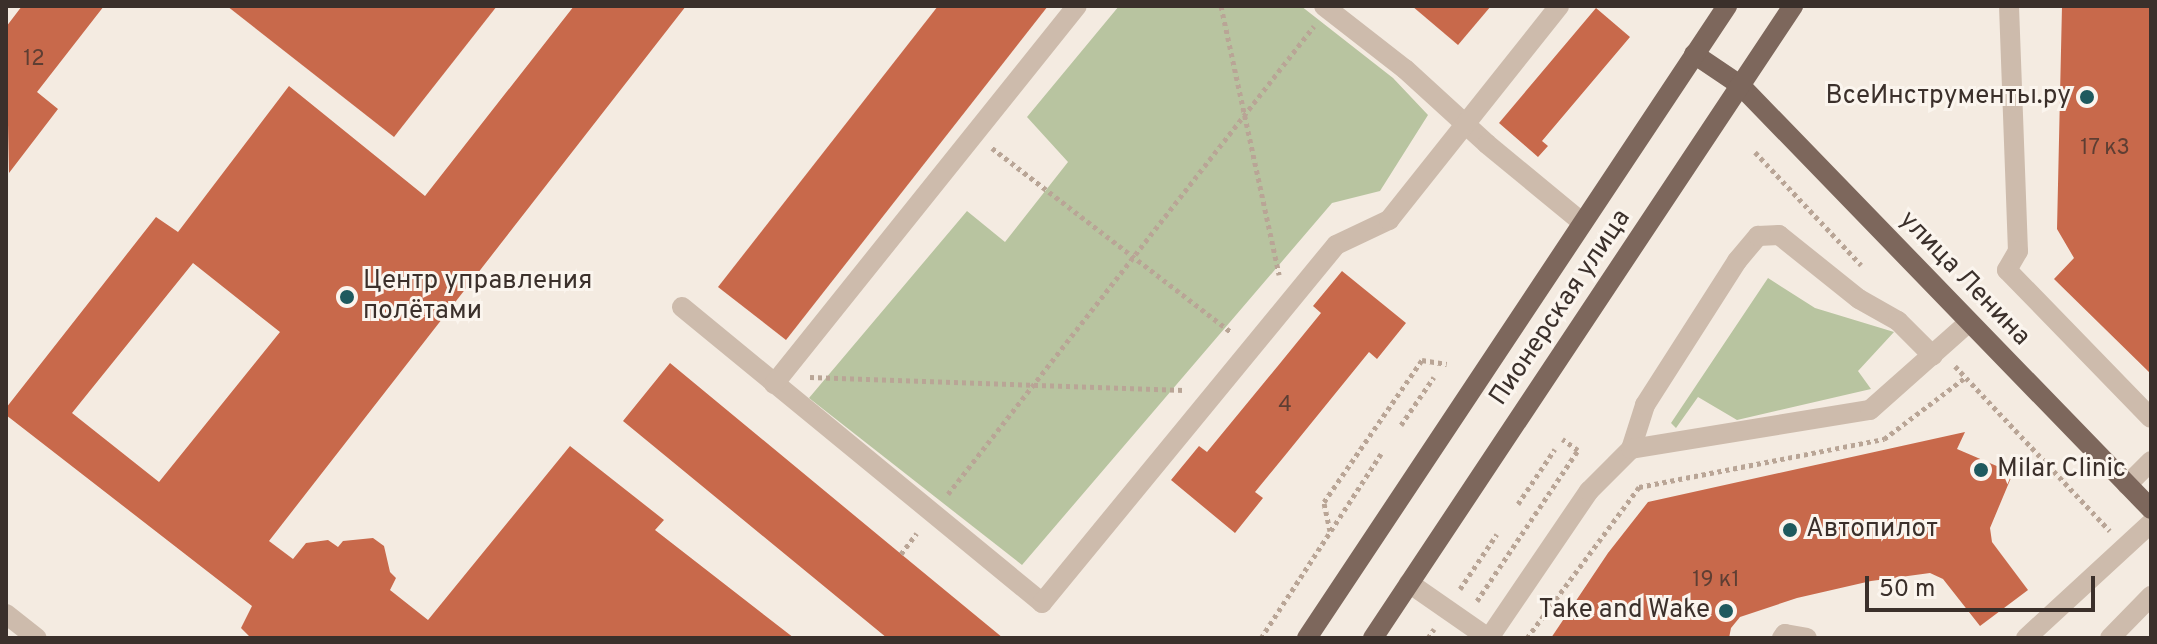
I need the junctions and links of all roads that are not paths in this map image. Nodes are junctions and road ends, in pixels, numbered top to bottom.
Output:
1 (1077, 6) edge
2 (1559, 6) edge
3 (1727, 6) edge
4 (1793, 6) edge
5 (2009, 6) edge
6 (1326, 7) edge
7 (1694, 54) junction
8 (1740, 85) junction
9 (1465, 125) junction
10 (1583, 223) junction
11 (682, 307) dead end
12 (1969, 322) junction
13 (1933, 356) junction
14 (778, 380) junction
15 (2151, 418) edge
16 (1631, 449) junction
17 (2151, 461) edge
18 (2127, 485) junction
19 (2151, 509) edge
20 (2151, 523) edge
21 (1409, 583) junction
22 (2151, 596) edge
23 (1307, 638) edge
24 (1373, 638) edge
25 (1488, 638) edge
26 (1782, 638) edge
27 (1807, 638) edge
28 (2026, 638) edge
29 (2110, 638) edge

1 - 14 lane
2 - 9 lane
3 - 7 main road, Пионерская улица
4 - 8 main road, Пионерская улица
5 - 15 lane
6 - 9 lane
7 - 8 main road, улица Ленина
7 - 10 main road, Пионерская улица
8 - 12 main road, улица Ленина
8 - 21 main road, Пионерская улица
9 - 10 lane
9 - 14 lane
10 - 23 main road, Пионерская улица
11 - 14 lane
12 - 13 lane
12 - 18 main road, улица Ленина
13 - 16 lane
13 - 16 lane
16 - 25 lane
17 - 18 lane
18 - 19 main road, улица Ленина
20 - 28 lane
21 - 24 main road, Пионерская улица
21 - 25 lane
22 - 29 lane
26 - 27 lane

